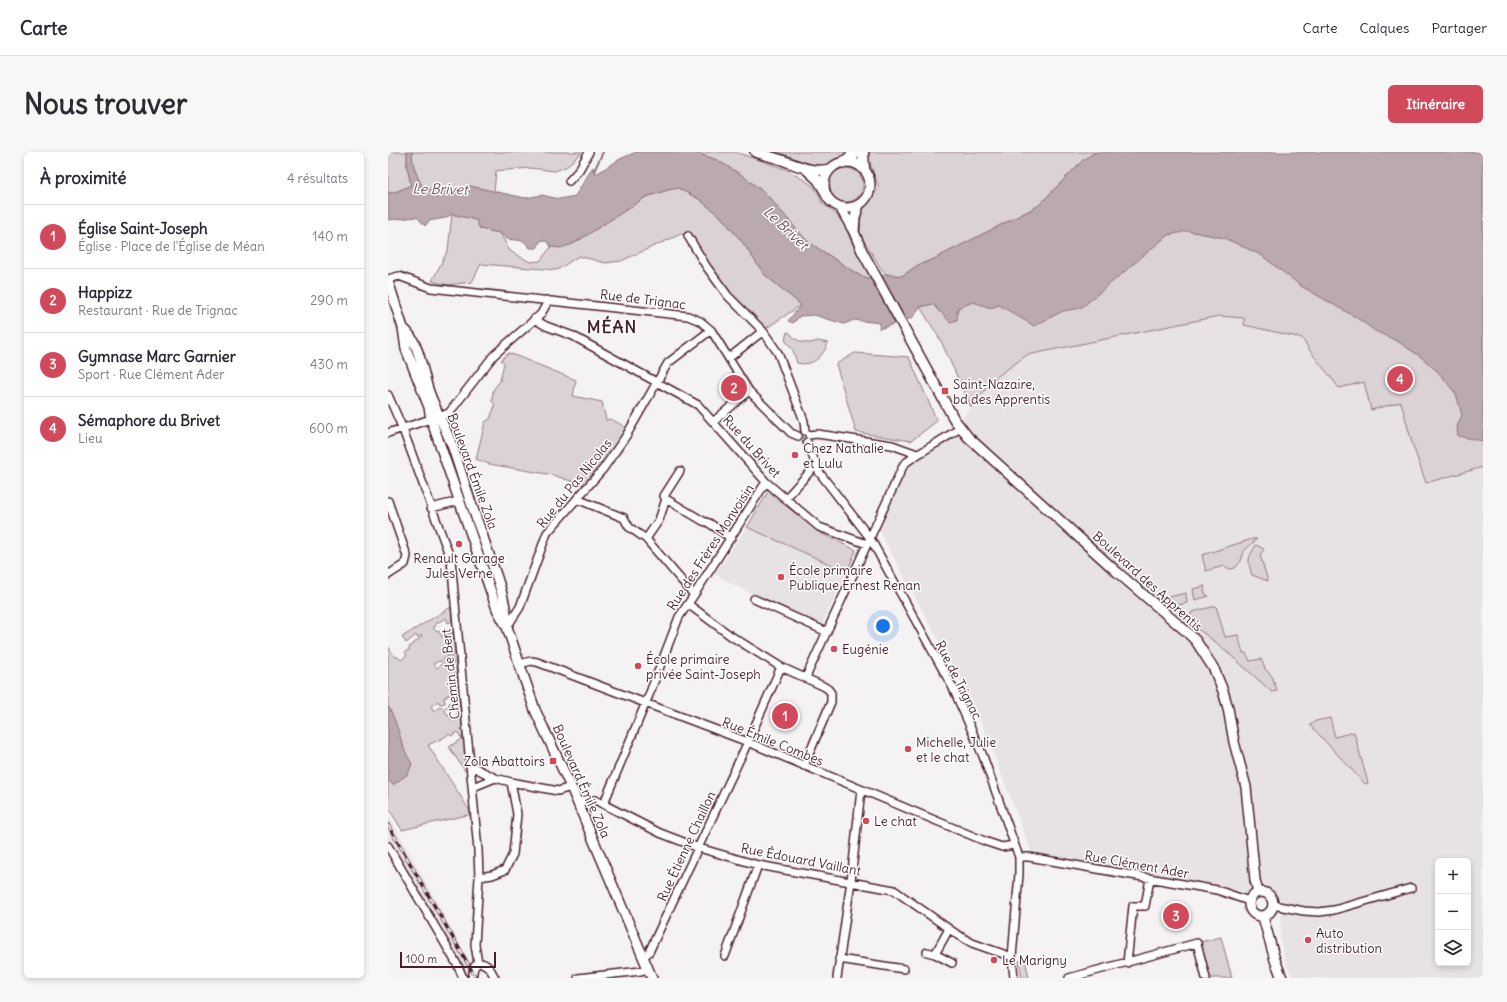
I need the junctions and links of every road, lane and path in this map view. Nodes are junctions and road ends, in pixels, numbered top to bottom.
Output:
1 (589, 152) edge
2 (755, 152) edge
3 (854, 152) edge
4 (863, 152) edge
5 (845, 162) junction
6 (830, 169) junction
7 (864, 169) junction
8 (807, 170) junction
9 (569, 181) dead end
10 (825, 190) junction
11 (859, 205) junction
12 (840, 207) junction
13 (854, 232) junction
14 (688, 236) dead end
15 (388, 280) edge
16 (547, 300) junction
17 (534, 319) junction
18 (711, 330) junction
19 (763, 331) junction
20 (729, 358) junction
21 (656, 382) junction
22 (749, 392) junction
23 (388, 395) edge
24 (435, 417) junction
25 (713, 422) junction
26 (402, 427) junction
27 (961, 427) junction
28 (388, 433) edge
29 (798, 436) junction
30 (807, 436) junction
31 (917, 454) junction
32 (816, 465) junction
33 (680, 472) dead end
34 (766, 482) junction
35 (786, 498) junction
36 (577, 499) junction
37 (666, 499) junction
38 (388, 501) edge
39 (459, 501) junction
40 (432, 508) junction
41 (731, 538) junction
42 (646, 539) junction
43 (868, 541) junction
44 (388, 575) edge
45 (694, 595) junction
46 (754, 600) dead end
47 (688, 604) junction
48 (507, 627) junction
49 (827, 632) junction
50 (520, 664) junction
51 (781, 667) junction
52 (806, 678) junction
53 (645, 704) junction
54 (748, 742) junction
55 (471, 766) junction
56 (804, 766) junction
57 (496, 778) junction
58 (511, 782) junction
59 (472, 787) junction
60 (571, 787) junction
61 (861, 790) junction
62 (578, 802) junction
63 (604, 803) junction
64 (1014, 845) junction
65 (388, 846) edge
66 (699, 848) junction
67 (1019, 858) junction
68 (392, 860) edge
69 (758, 865) junction
70 (478, 878) junction
71 (1150, 878) junction
72 (851, 881) junction
73 (1411, 888) dead end
74 (1258, 892) junction
75 (1249, 901) junction
76 (1273, 905) junction
77 (1262, 917) junction
78 (949, 929) junction
79 (927, 952) dead end
80 (935, 954) junction
81 (725, 956) dead end
82 (643, 957) junction
83 (1012, 957) junction
84 (839, 960) junction
85 (478, 963) junction
86 (952, 963) dead end
87 (1127, 963) junction
88 (648, 969) junction
89 (904, 969) dead end
90 (1014, 976) edge
91 (463, 978) edge
92 (472, 978) edge
93 (495, 978) edge
94 (578, 978) edge
95 (652, 978) edge
96 (837, 978) edge
97 (1006, 978) edge
98 (1069, 978) edge
99 (1206, 978) edge
100 (1282, 978) edge

1 - 9 street
2 - 8 main road
3 - 5 highway
4 - 7 main road
5 - 6 main road
5 - 7 main road
6 - 8 main road
6 - 10 main road
7 - 11 main road
8 - 10 main road
10 - 12 main road
11 - 12 main road
11 - 13 main road
12 - 13 main road, Boulevard des Apprentis
13 - 27 main road, Boulevard des Apprentis
14 - 19 street, Rue de Trignac
15 - 16 street, Rue de Trignac
15 - 24 main road, Boulevard Émile Zola
16 - 17 street
16 - 18 street, Rue de Trignac
17 - 21 street, Rue du Brivet
17 - 24 street
18 - 20 street, Rue de Trignac
18 - 21 street, Rue du Pas Nicolas
19 - 20 street
19 - 30 street, Rue de Trignac
20 - 22 street, Rue de Trignac
21 - 25 street, Rue du Brivet
21 - 36 street, Rue du Pas Nicolas
22 - 25 street
22 - 29 street, Rue de Trignac
23 - 26 street, Chemin de Bert
24 - 26 street
24 - 39 main road, Boulevard Émile Zola
24 - 48 main road, Boulevard Émile Zola
25 - 34 street, Rue du Brivet
26 - 28 street
26 - 40 street, Chemin de Bert
27 - 31 street
27 - 74 main road, Boulevard des Apprentis
29 - 30 street
29 - 30 street, Rue de Trignac
30 - 31 street
30 - 32 street, Rue de Trignac
31 - 43 street
32 - 35 street
32 - 43 street, Rue de Trignac
33 - 37 street
34 - 35 street, Rue du Brivet
34 - 41 street, Rue des Frères Monvoisin
35 - 43 street, Rue du Brivet
36 - 42 street
36 - 48 street, Rue du Pas Nicolas
37 - 41 street
37 - 42 street
38 - 44 street
39 - 40 street
39 - 48 main road, Boulevard Émile Zola
40 - 55 street, Chemin de Bert
41 - 45 street, Rue des Frères Monvoisin
42 - 45 street
43 - 49 street
43 - 64 street, Rue de Trignac
45 - 47 street, Rue des Frères Monvoisin
46 - 49 street
47 - 51 street
47 - 53 street, Rue des Frères Monvoisin
48 - 50 main road, Boulevard Émile Zola
49 - 52 street
50 - 53 street, Rue Émile Combes
50 - 60 main road, Boulevard Émile Zola
51 - 52 street
51 - 54 street, Rue Étienne Chaillon
52 - 56 street
53 - 54 street, Rue Émile Combes
53 - 63 street, Rue des Frères Monvoisin
54 - 56 street, Rue Émile Combes
54 - 66 street, Rue Étienne Chaillon
55 - 57 street
55 - 59 street, Chemin de Bert
56 - 61 street, Rue Émile Combes
57 - 58 street
57 - 59 street
58 - 60 street
58 - 70 street
59 - 70 street, Chemin de Bert
60 - 62 main road, Boulevard Émile Zola
61 - 64 street, Rue Émile Combes
61 - 72 street
62 - 63 street, Rue Édouard Vaillant
62 - 82 main road, Boulevard Émile Zola
63 - 66 street, Rue Édouard Vaillant
64 - 67 street, Rue de Trignac
65 - 68 street
66 - 69 street, Rue Édouard Vaillant
66 - 82 street, Rue Étienne Chaillon
67 - 71 street, Rue Clément Ader
67 - 83 street, Rue de Trignac
68 - 91 street
69 - 72 street, Rue Édouard Vaillant
69 - 81 street
70 - 85 street, Chemin de Bert
71 - 75 street, Rue Clément Ader
71 - 87 street
72 - 78 street, Rue Édouard Vaillant
72 - 84 street
73 - 76 street
74 - 75 main road
74 - 76 main road
75 - 77 main road
76 - 77 main road
77 - 100 main road
78 - 80 street
78 - 83 street, Rue Édouard Vaillant
79 - 80 street
80 - 86 street
82 - 88 main road, Boulevard Émile Zola
83 - 90 street, Rue de Trignac
84 - 89 street
84 - 96 street
85 - 92 street
85 - 93 street
87 - 98 street
87 - 99 street
88 - 94 street
88 - 95 main road, Boulevard Émile Zola
90 - 97 street

